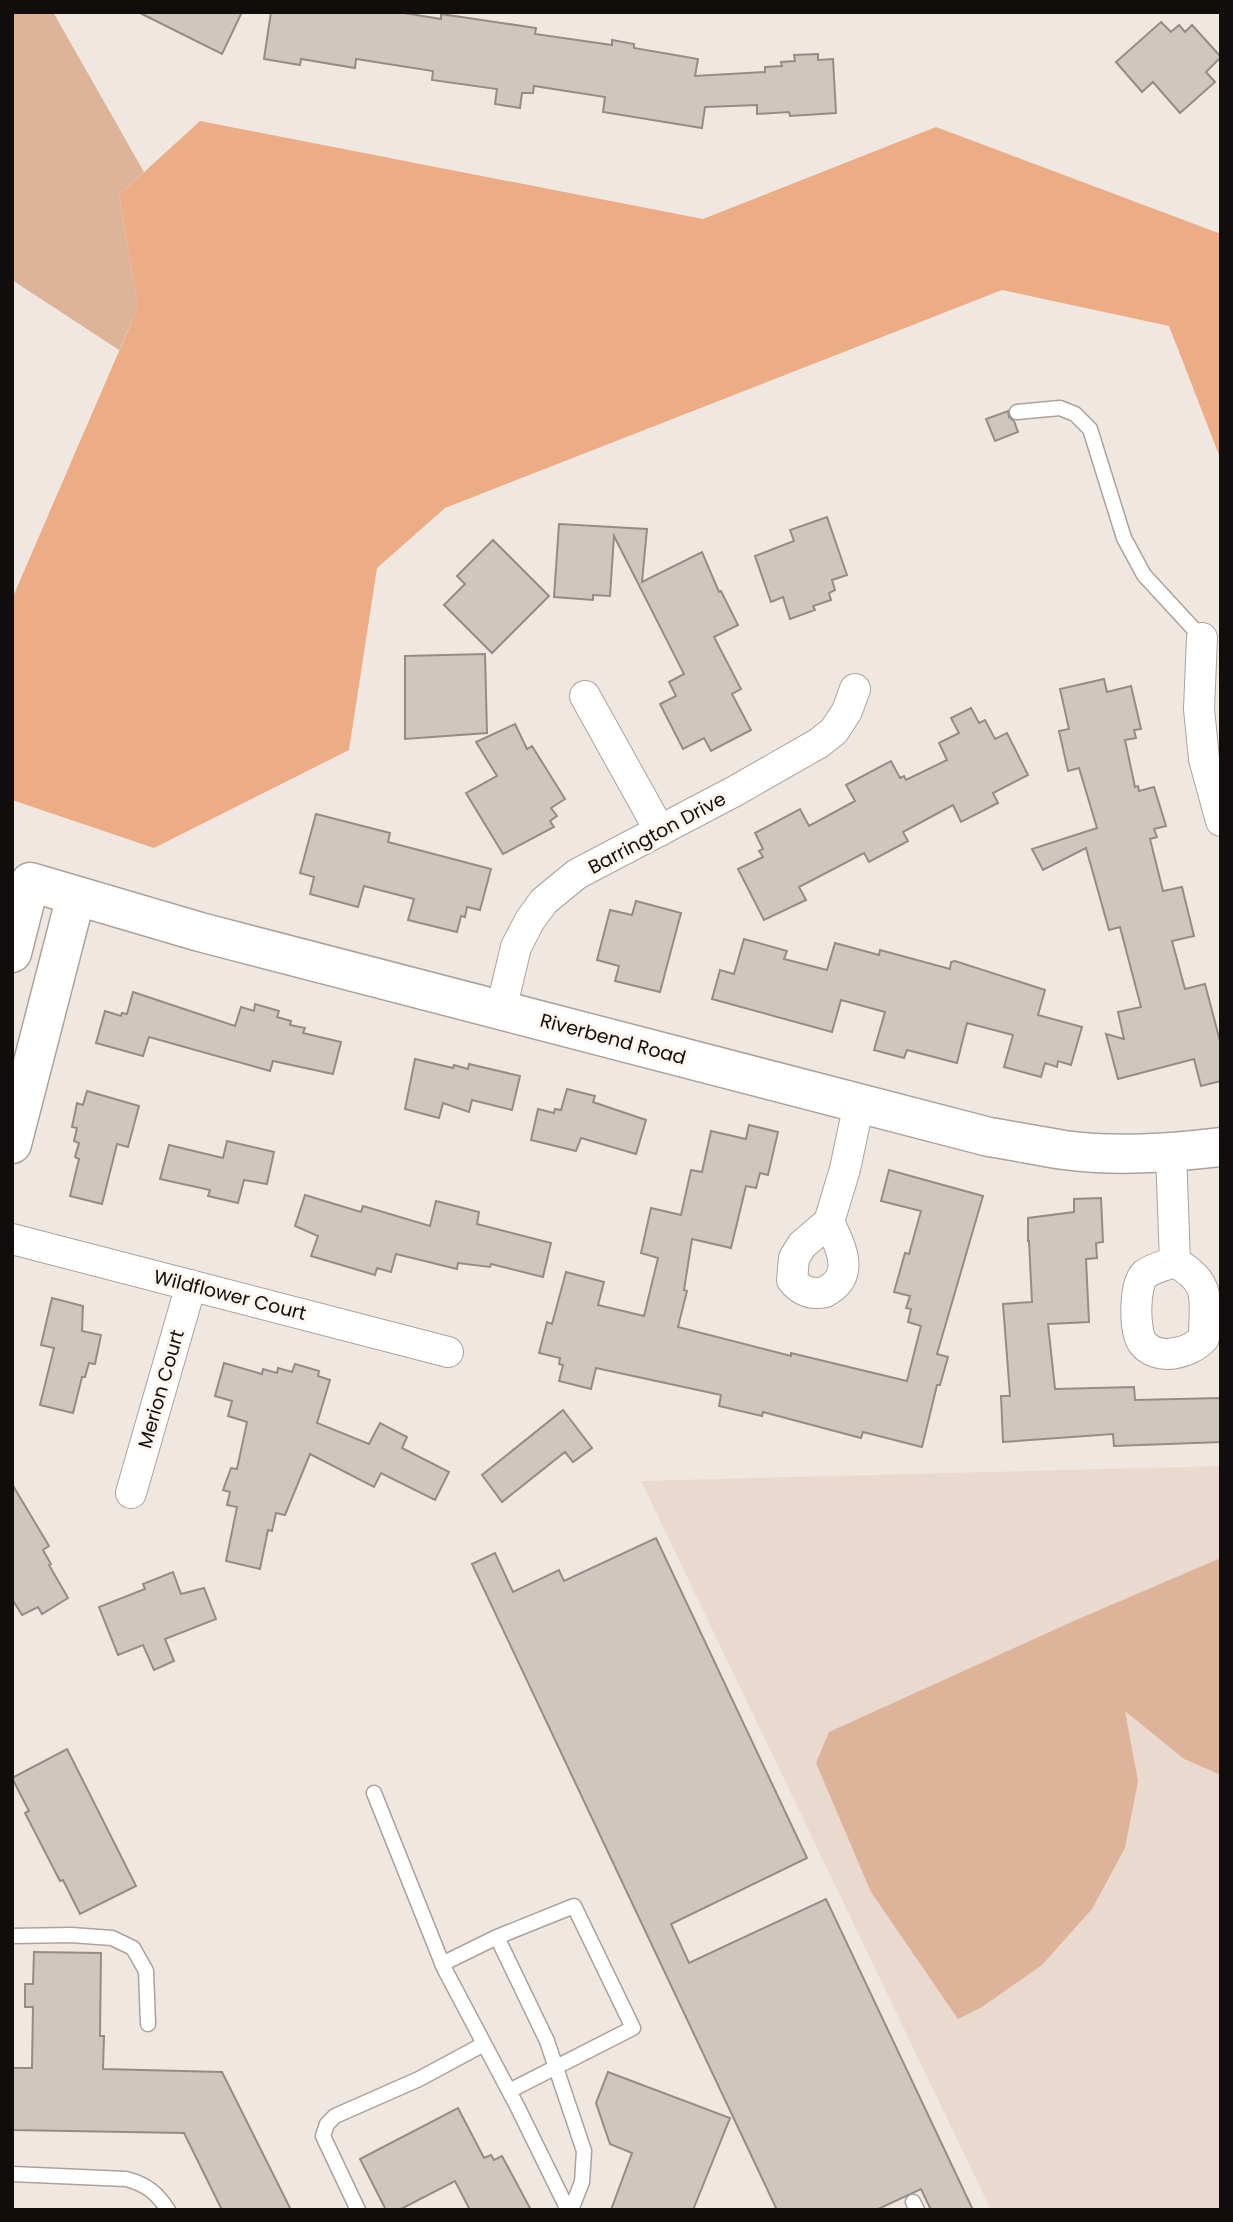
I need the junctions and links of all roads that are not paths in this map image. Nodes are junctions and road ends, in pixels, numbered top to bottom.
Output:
1 (1017, 412) dead end
2 (1202, 638) joint
3 (855, 690) dead end
4 (585, 696) dead end
5 (1221, 821) edge
6 (660, 831) junction
7 (21, 880) edge
8 (76, 896) junction
9 (12, 953) edge
10 (501, 1010) junction
11 (859, 1103) junction
12 (12, 1144) edge
13 (1221, 1147) edge
14 (1171, 1153) junction
15 (829, 1222) dead end
16 (12, 1239) edge
17 (1175, 1262) dead end
18 (191, 1285) junction
19 (448, 1352) dead end
20 (131, 1493) dead end
21 (374, 1793) dead end
22 (12, 1936) edge
23 (497, 1937) junction
24 (442, 1964) junction
25 (148, 2024) dead end
26 (484, 2044) junction
27 (556, 2067) junction
28 (509, 2091) junction
29 (12, 2174) edge
30 (169, 2210) edge
31 (358, 2210) edge
32 (570, 2210) edge

1 - 2 lane
2 - 5 street
3 - 6 street, Barrington Drive
4 - 6 street
6 - 10 street, Barrington Drive
7 - 8 street, Riverbend Road
7 - 9 street
8 - 10 street, Riverbend Road
8 - 12 street
10 - 11 street, Riverbend Road
11 - 14 street, Riverbend Road
11 - 15 street
13 - 14 street, Riverbend Road
14 - 17 street
16 - 18 street, Wildflower Court
18 - 19 street, Wildflower Court
18 - 20 street, Merion Court
21 - 24 lane
22 - 25 lane
23 - 24 lane
23 - 27 lane
23 - 27 lane
24 - 26 lane
26 - 28 lane
26 - 31 lane
27 - 28 lane
27 - 32 lane
28 - 32 lane
29 - 30 lane

